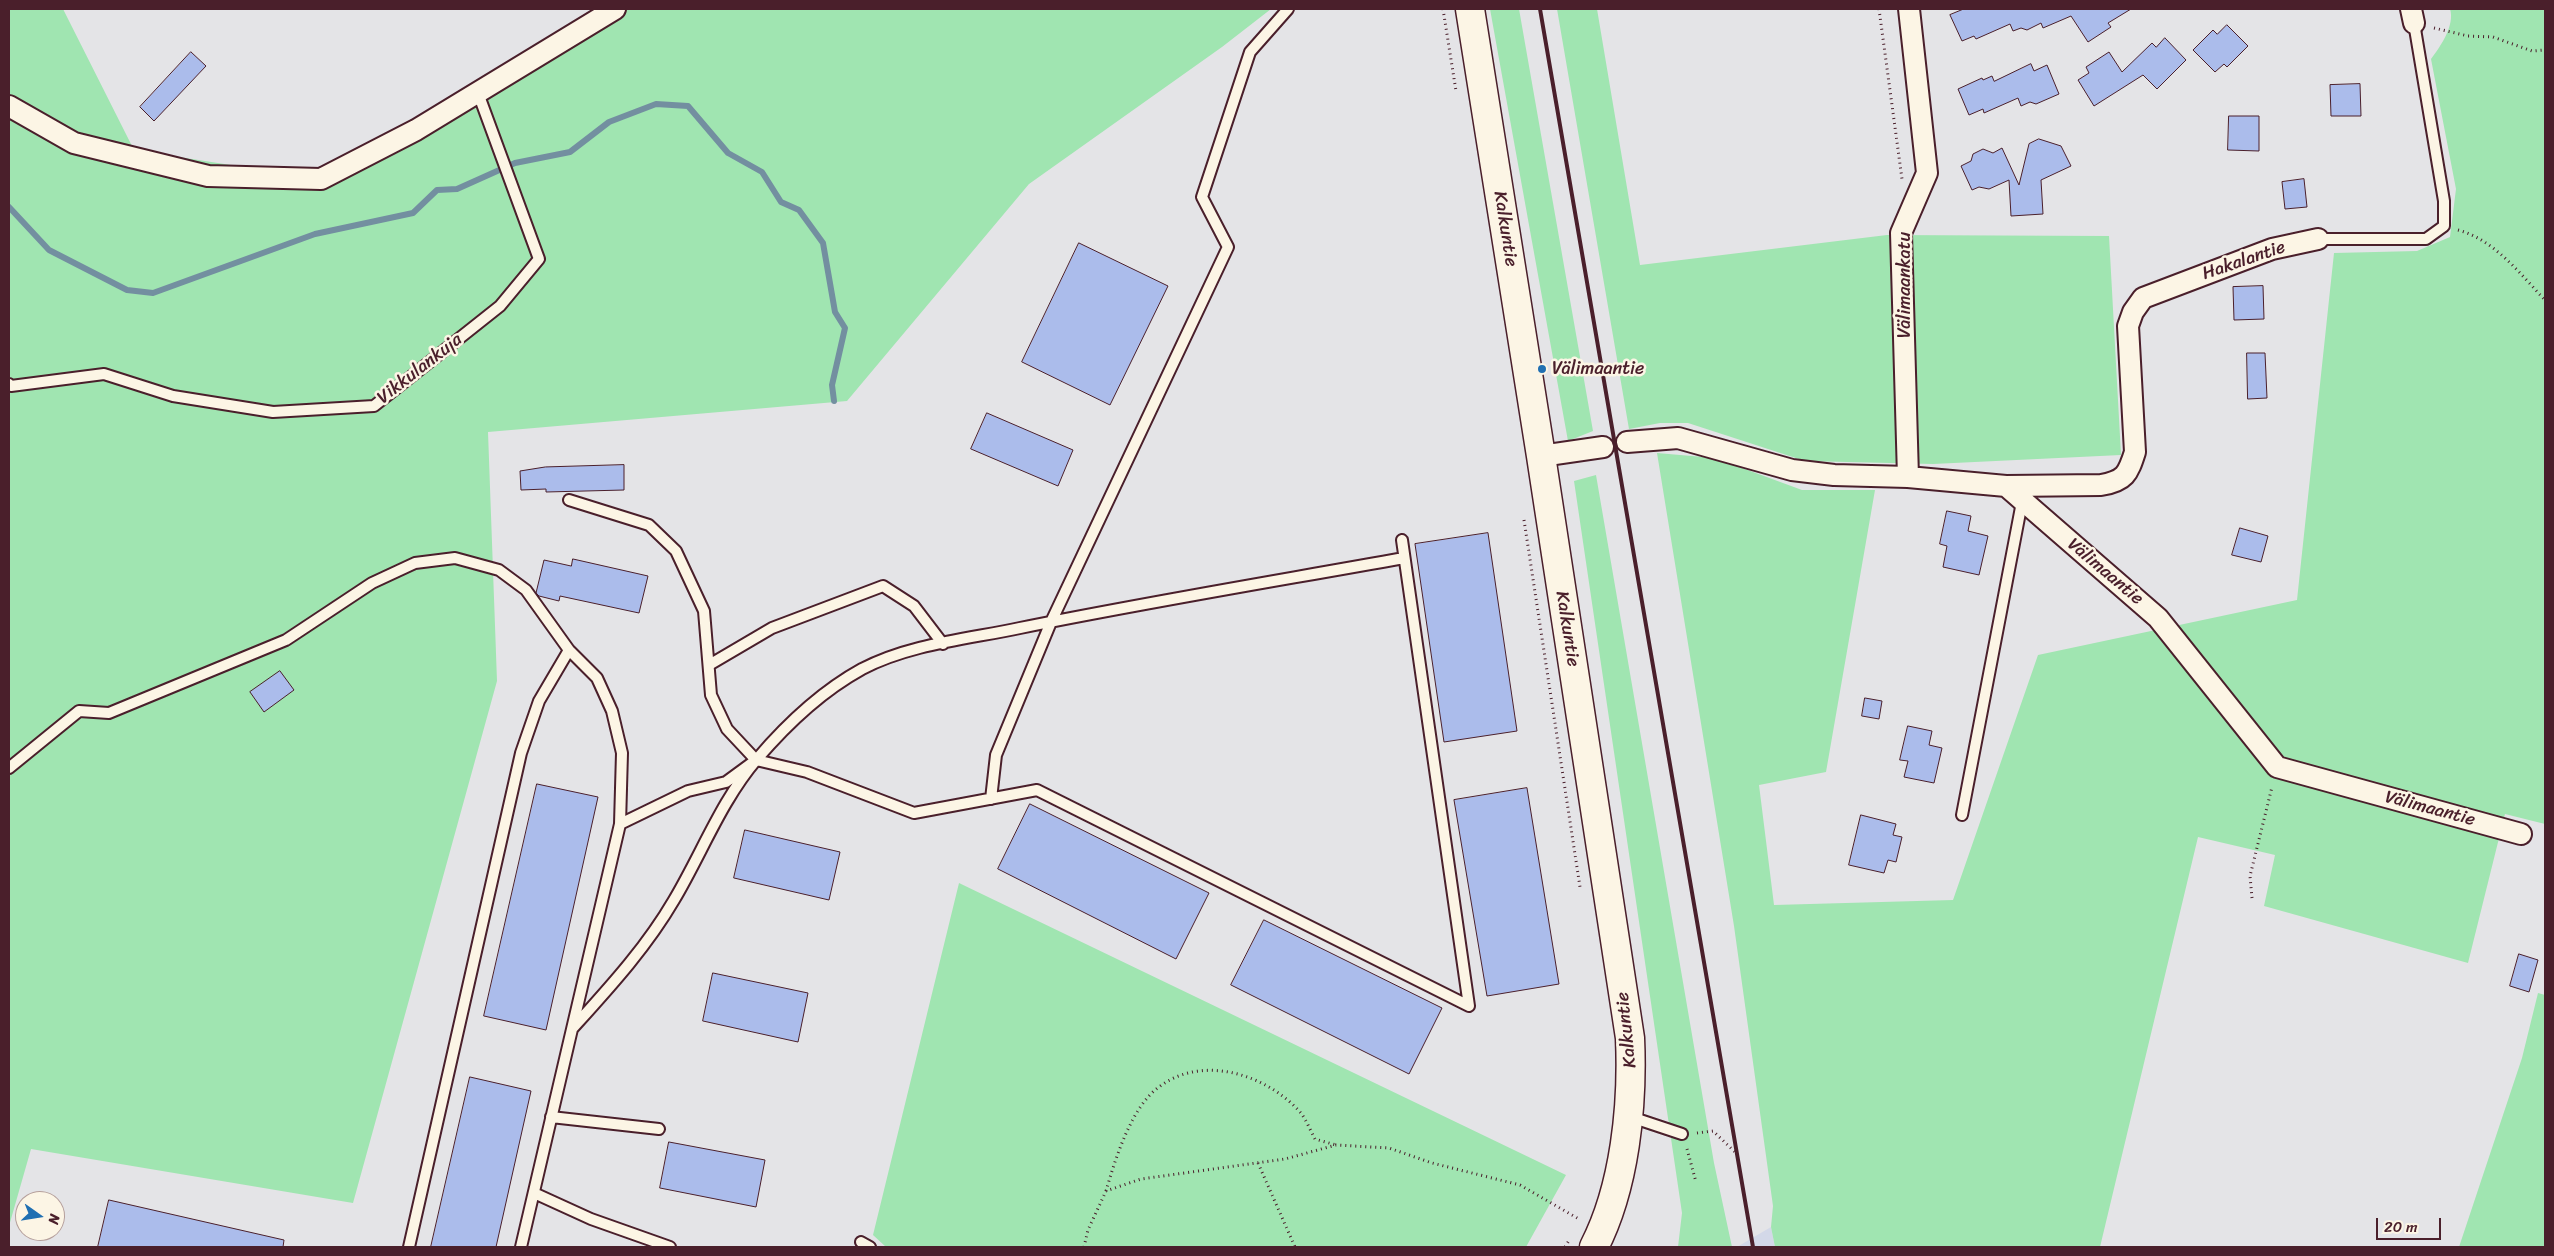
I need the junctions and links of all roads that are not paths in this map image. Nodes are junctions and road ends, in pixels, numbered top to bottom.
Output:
1 (615, 9) edge
2 (1288, 9) edge
3 (1470, 9) edge
4 (1909, 9) edge
5 (2412, 16) edge
6 (478, 93) junction
7 (9, 106) edge
8 (2318, 239) joint
9 (9, 384) edge
10 (1627, 442) dead end
11 (1603, 447) dead end
12 (1541, 456) junction
13 (1908, 477) junction
14 (2006, 486) junction
15 (570, 500) dead end
16 (2022, 502) junction
17 (1402, 540) dead end
18 (1404, 558) junction
19 (1051, 622) junction
20 (942, 644) junction
21 (568, 650) junction
22 (709, 664) junction
23 (756, 760) junction
24 (9, 768) edge
25 (991, 798) junction
26 (1962, 815) dead end
27 (620, 824) junction
28 (2521, 834) dead end
29 (572, 1030) junction
30 (1628, 1116) junction
31 (552, 1117) junction
32 (660, 1130) dead end
33 (1682, 1134) dead end
34 (534, 1193) junction
35 (1583, 1240) edge
36 (408, 1247) edge
37 (522, 1247) edge
38 (670, 1247) edge

1 - 6 street
2 - 19 lane
3 - 12 street, Kalkuntie
4 - 13 street, Välimaankatu
5 - 8 lane, Hakalantie
6 - 7 street
6 - 9 lane, Vikkulankuja
8 - 14 street, Hakalantie
10 - 13 street
11 - 12 street
12 - 30 street, Kalkuntie
13 - 14 street
14 - 16 street, Välimaantie
15 - 22 lane
16 - 26 lane
16 - 28 street, Välimaantie
17 - 18 lane
18 - 19 lane
18 - 25 lane
19 - 20 lane
19 - 25 lane
20 - 22 lane
20 - 23 lane
21 - 24 lane
21 - 27 lane
21 - 36 lane
22 - 23 lane
23 - 25 lane
23 - 27 lane
23 - 29 lane
27 - 29 lane
29 - 31 lane
30 - 33 lane
30 - 35 street, Kalkuntie
31 - 32 lane
31 - 34 lane
34 - 37 lane
34 - 38 lane

